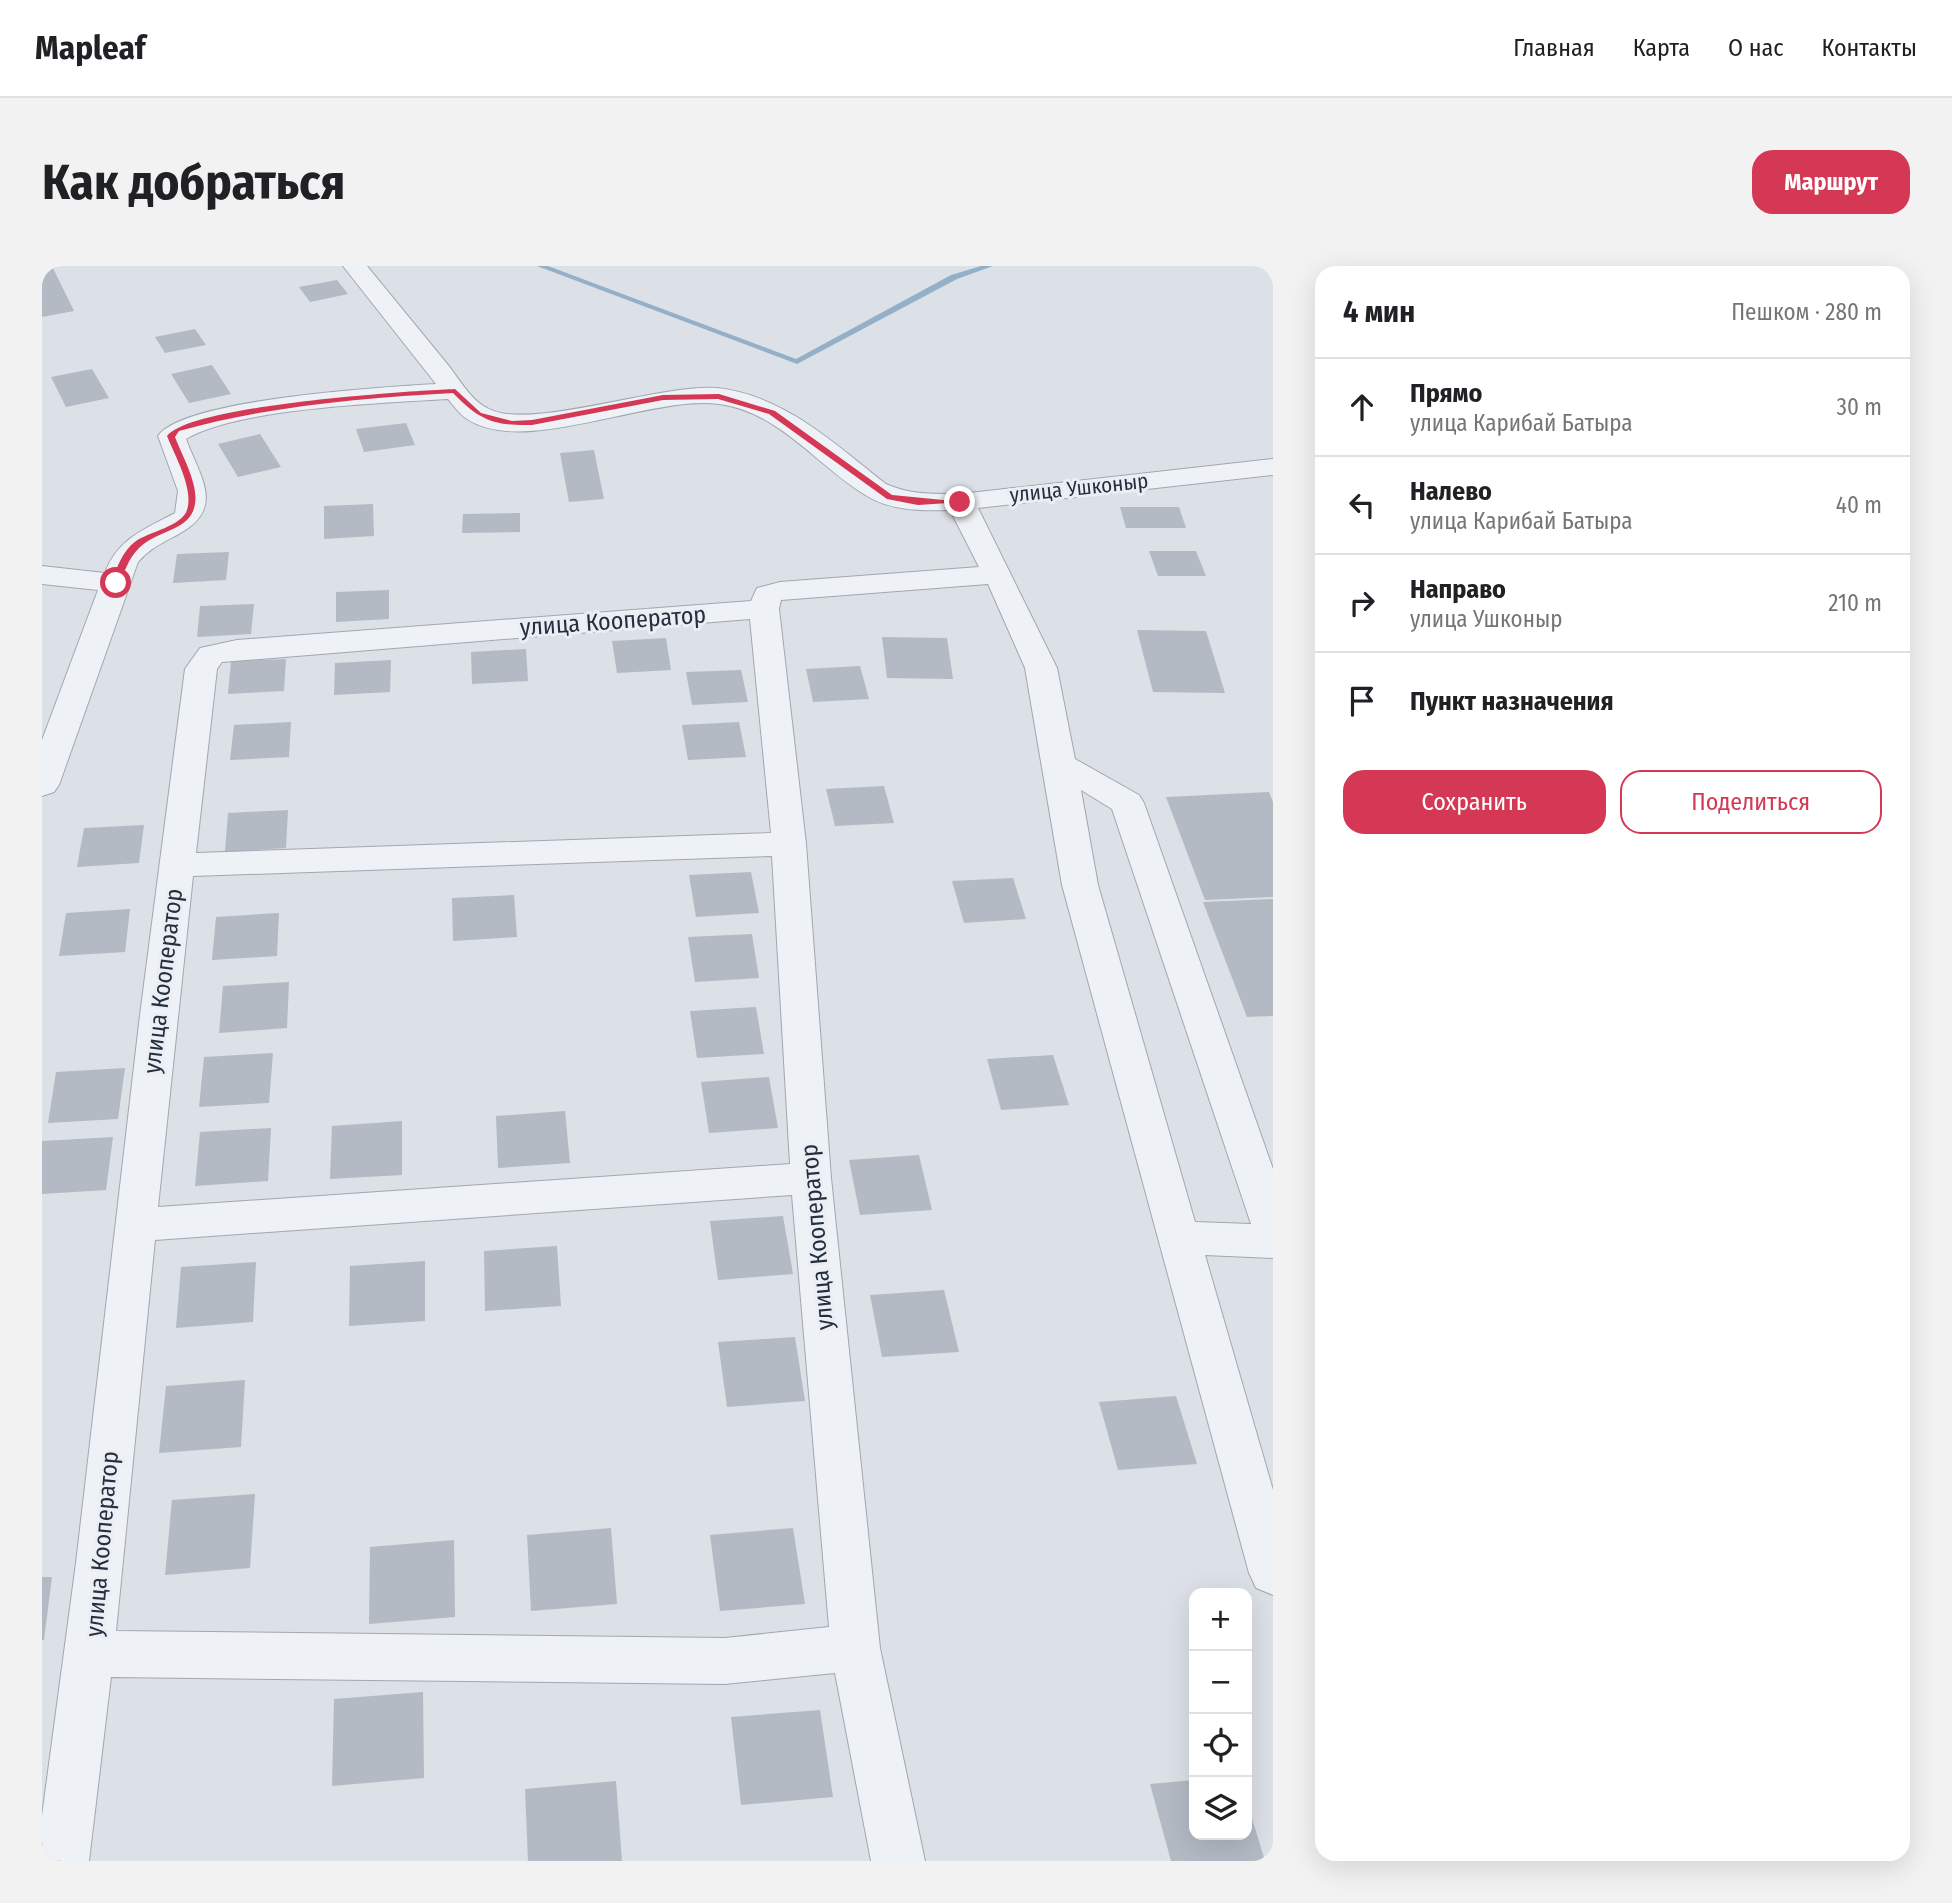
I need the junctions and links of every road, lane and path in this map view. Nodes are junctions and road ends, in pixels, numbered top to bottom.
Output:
1 (355, 266) edge
2 (455, 391) junction
3 (1273, 467) edge
4 (960, 502) junction
5 (998, 574) junction
6 (42, 576) edge
7 (116, 583) junction
8 (764, 609) junction
9 (1059, 763) junction
10 (42, 785) edge
11 (789, 844) junction
12 (177, 865) junction
13 (811, 1178) junction
14 (135, 1225) junction
15 (1273, 1228) edge
16 (1179, 1238) junction
17 (1273, 1241) edge
18 (1273, 1573) edge
19 (855, 1648) junction
20 (92, 1654) junction
21 (62, 1861) edge
22 (898, 1861) edge

1 - 2 street, улица Ушконыр
2 - 4 street, улица Ушконыр
2 - 7 street
3 - 4 street, улица Ушконыр
4 - 5 street
5 - 8 street
5 - 9 street
6 - 7 street
7 - 10 street
8 - 11 street, улица Кооператор
8 - 12 street, улица Кооператор
9 - 15 street
9 - 16 street
11 - 12 street
11 - 13 street, улица Кооператор
12 - 14 street, улица Кооператор
13 - 14 street
13 - 19 street, улица Кооператор
14 - 20 street, улица Кооператор
16 - 17 street
16 - 18 street
19 - 20 street
19 - 22 street, улица Кооператор
20 - 21 street, улица Кооператор

